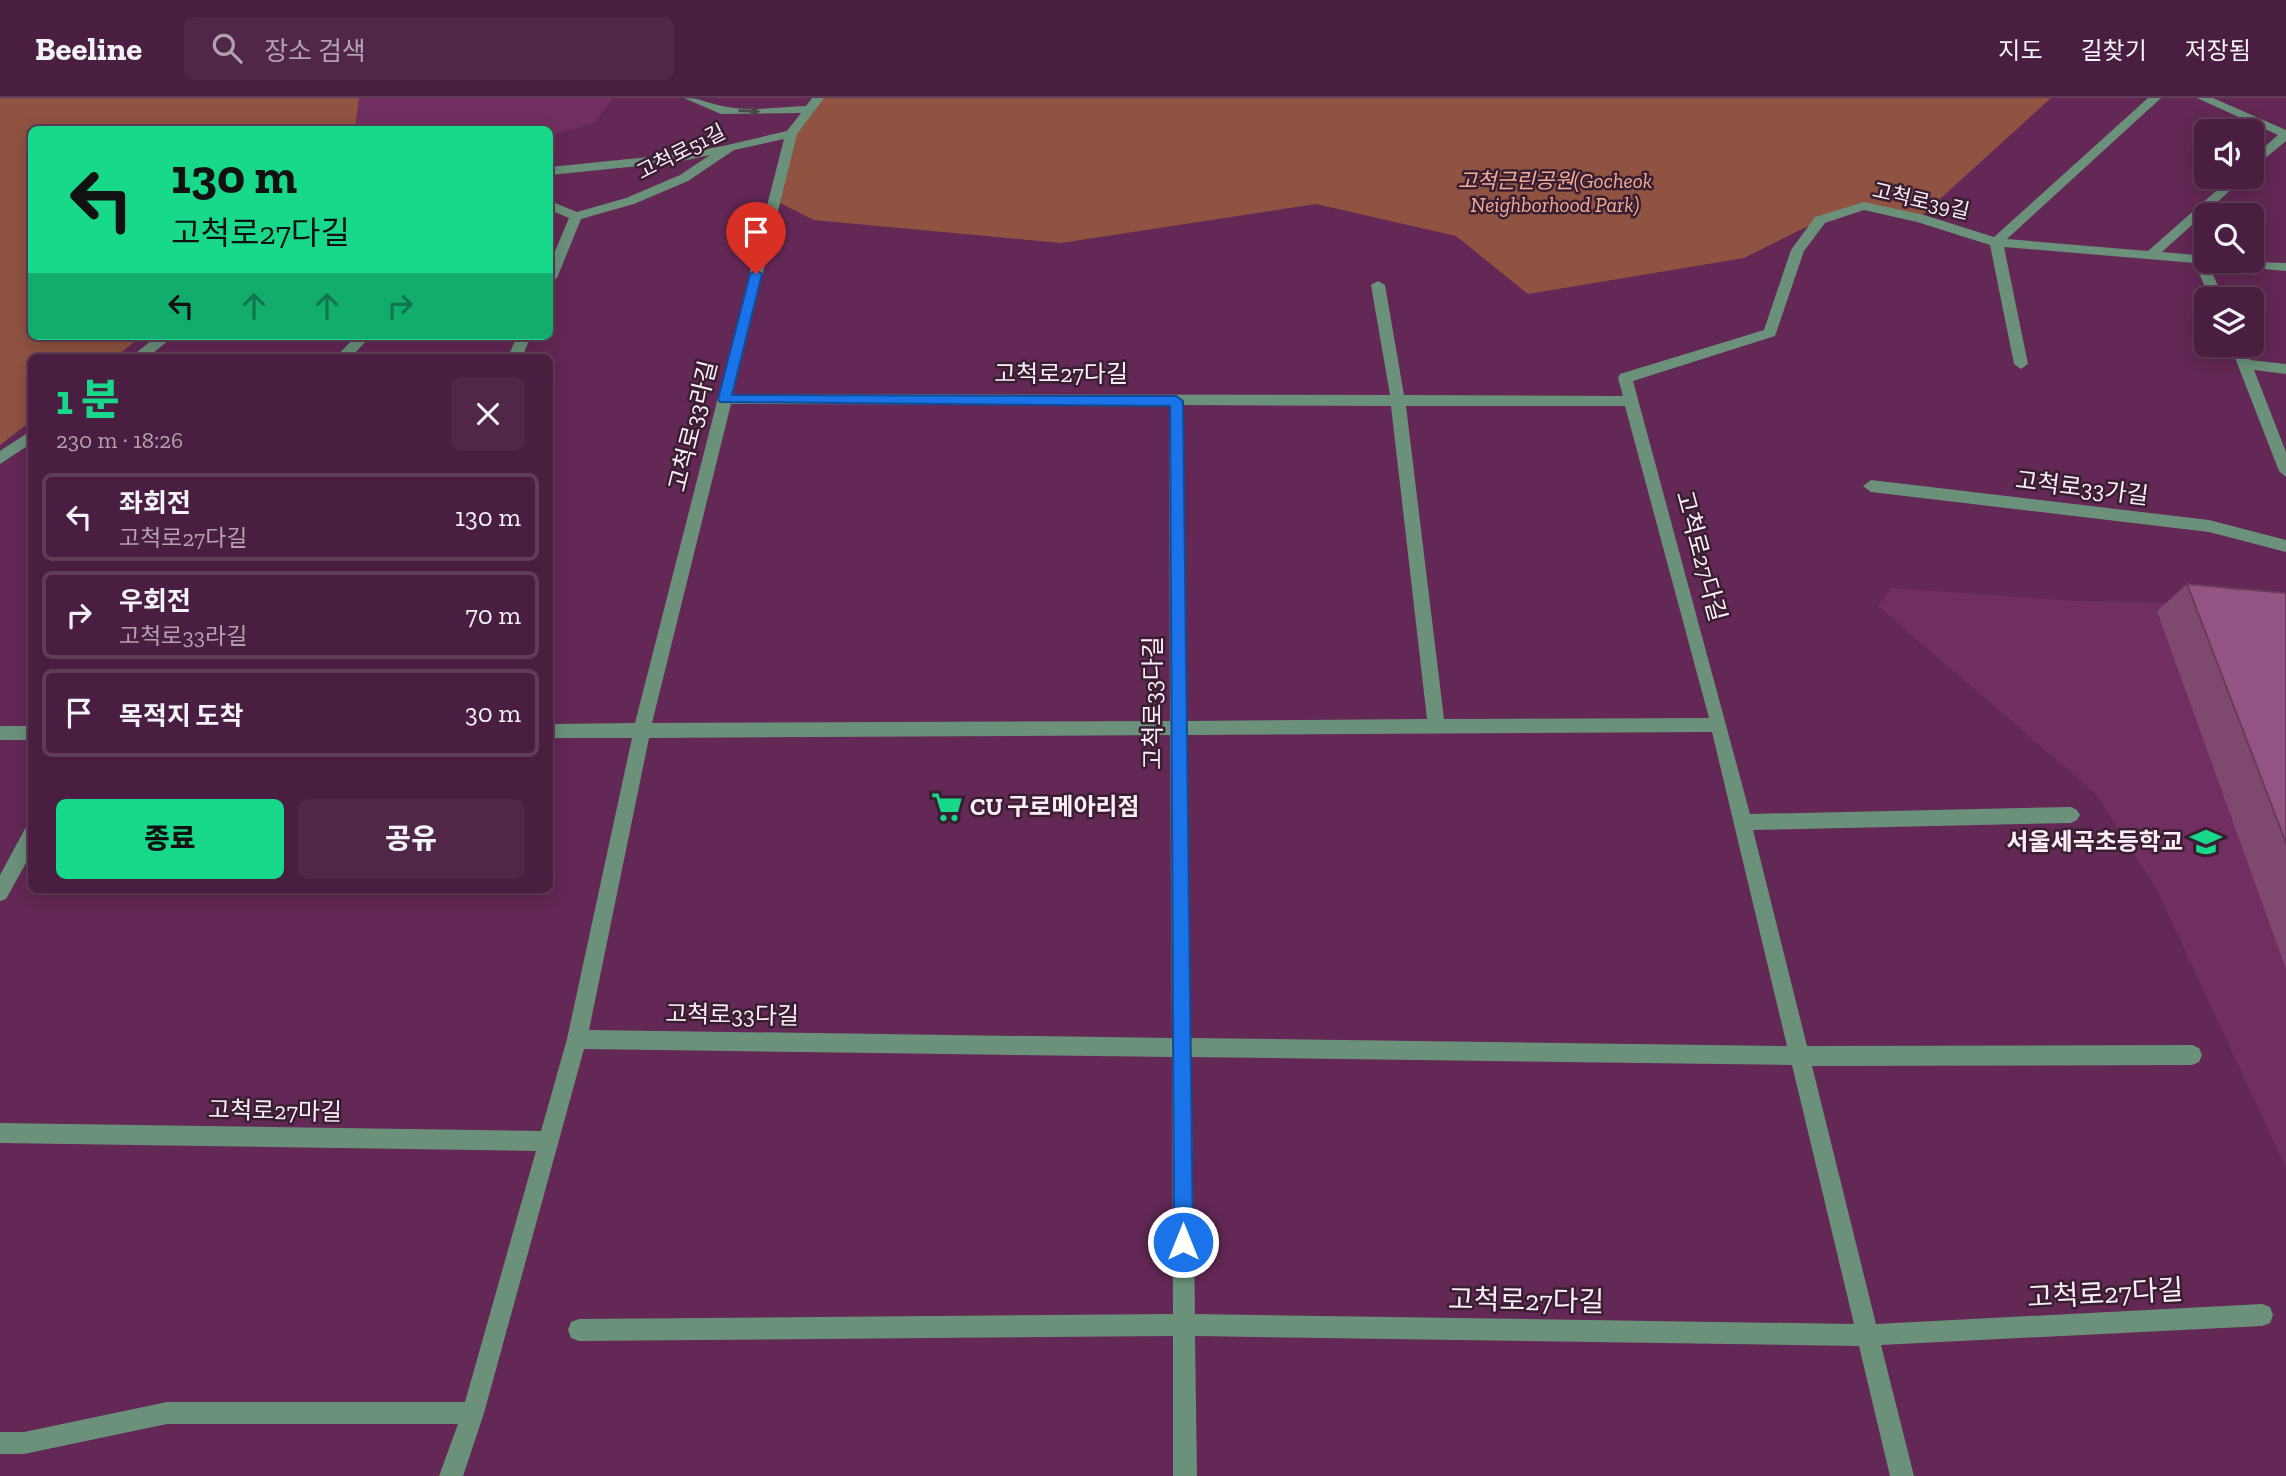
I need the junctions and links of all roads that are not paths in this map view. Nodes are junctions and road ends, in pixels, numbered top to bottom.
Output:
1 (690, 98) edge
2 (2155, 98) edge
3 (2203, 98) edge
4 (814, 103) edge
5 (791, 134) junction
6 (2286, 134) edge
7 (730, 147) junction
8 (2264, 153) edge
9 (553, 172) edge
10 (2226, 189) edge
11 (553, 206) edge
12 (576, 216) junction
13 (1996, 242) junction
14 (2151, 256) junction
15 (2194, 259) edge
16 (2264, 265) edge
17 (2286, 267) edge
18 (553, 271) edge
19 (1378, 285) dead end
20 (161, 340) edge
21 (360, 340) edge
22 (142, 354) edge
23 (346, 354) edge
24 (2242, 357) edge
25 (2021, 364) dead end
26 (2246, 365) junction
27 (2286, 369) edge
28 (1625, 378) joint
29 (725, 399) junction
30 (1176, 401) junction
31 (1632, 401) junction
32 (1398, 402) junction
33 (28, 438) edge
34 (0, 459) edge
35 (2286, 471) edge
36 (1871, 486) dead end
37 (2286, 545) edge
38 (1719, 725) junction
39 (1436, 727) junction
40 (1179, 728) junction
41 (553, 731) edge
42 (642, 731) junction
43 (0, 733) edge
44 (28, 733) edge
45 (2071, 815) dead end
46 (1743, 822) junction
47 (28, 840) edge
48 (0, 893) edge
49 (577, 1039) junction
50 (1182, 1048) junction
51 (2192, 1055) dead end
52 (1800, 1056) junction
53 (0, 1133) edge
54 (548, 1141) junction
55 (2262, 1315) dead end
56 (1184, 1325) junction
57 (579, 1330) dead end
58 (1867, 1335) junction
59 (473, 1413) junction
60 (0, 1443) edge
61 (451, 1476) edge
62 (1185, 1476) edge
63 (1902, 1476) edge

1 -> 4 street
2 - 13 street, 고척로39길
3 - 6 street
4 - 5 street
5 - 7 street, 고척로51길
5 - 29 street, 고척로33라길
6 - 8 street
7 - 9 street
7 - 12 street, 고척로51길
10 - 14 street
11 - 12 street
12 - 18 street
13 - 14 street, 고척로39길
13 - 25 street, 고척로39길
13 - 28 street, 고척로39길
14 - 15 street, 고척로39길
16 - 17 street, 고척로39길
19 - 32 street
20 - 22 street
21 - 23 street
24 - 26 street
26 - 27 street
26 - 35 street
28 - 31 street, 고척로27다길
29 - 30 street, 고척로27다길
29 - 42 street, 고척로33라길
30 - 32 street, 고척로27다길
30 - 40 street, 고척로33다길
31 - 32 street, 고척로27다길
31 - 38 street, 고척로27다길
32 - 39 street
33 - 34 street
36 - 37 street, 고척로33가길
38 - 39 street
38 - 46 street, 고척로27다길
39 - 40 street
40 - 42 street
40 - 50 street, 고척로33다길
41 - 42 street
42 - 49 street
43 - 44 street
45 - 46 street
46 - 52 street, 고척로27다길
47 - 48 street
49 - 50 street, 고척로33다길
49 - 54 street
50 - 52 street
50 - 56 street, 고척로33다길
51 - 52 street
52 - 58 street, 고척로27다길
53 - 54 street, 고척로27마길
54 - 59 street
55 - 58 street, 고척로27다길
56 - 57 street
56 - 58 street, 고척로27다길
56 - 62 street, 고척로33다길
58 - 63 street, 고척로27다길
59 - 60 street
59 - 61 street

